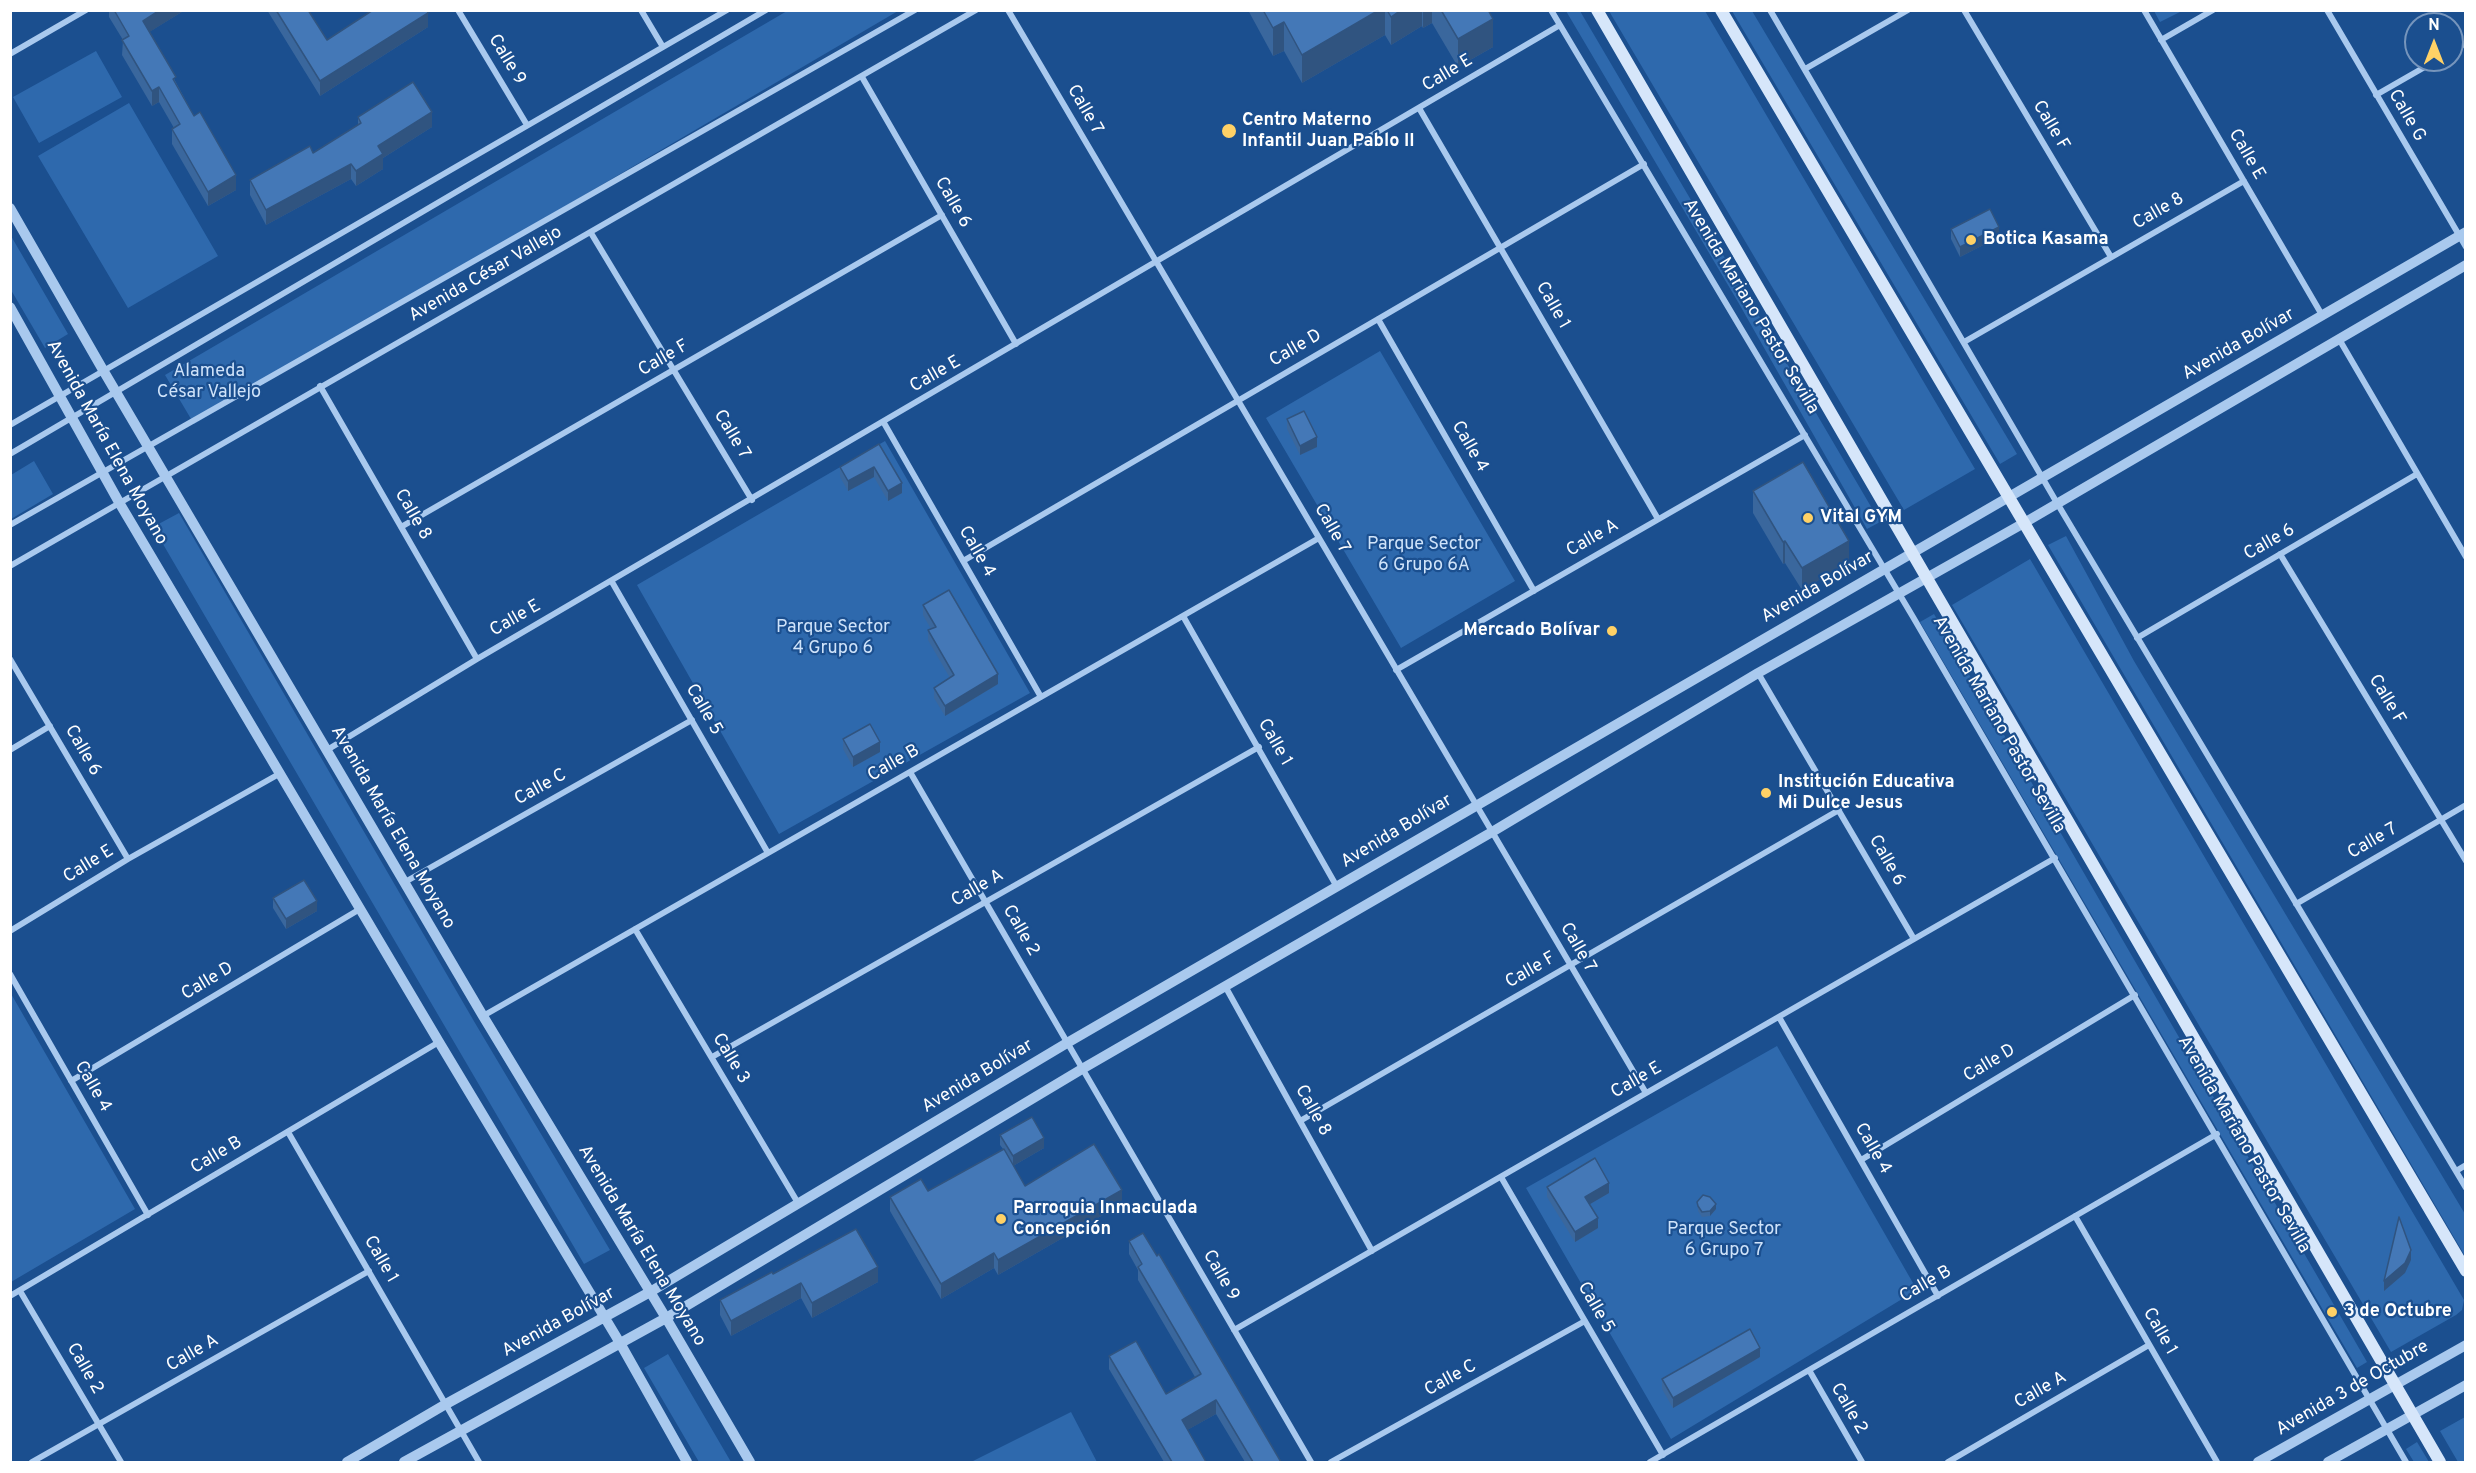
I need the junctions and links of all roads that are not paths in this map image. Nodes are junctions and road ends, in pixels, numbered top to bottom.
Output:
1 (86, 10) edge
2 (458, 10) edge
3 (642, 10) edge
4 (727, 10) edge
5 (766, 10) edge
6 (915, 10) edge
7 (976, 10) edge
8 (1008, 10) edge
9 (1551, 10) edge
10 (1597, 10) edge
11 (1721, 10) edge
12 (1770, 10) edge
13 (1908, 10) edge
14 (1964, 10) edge
15 (2144, 10) edge
16 (2213, 10) edge
17 (2327, 10) edge
18 (1560, 25) junction
19 (2161, 40) junction
20 (663, 47) junction
21 (10, 54) edge
22 (1805, 69) junction
23 (2416, 72) edge
24 (862, 77) junction
25 (2376, 95) junction
26 (1419, 108) junction
27 (528, 125) junction
28 (1644, 164) junction
29 (2244, 181) junction
30 (10, 208) edge
31 (942, 215) junction
32 (591, 233) junction
33 (2462, 234) edge
34 (1501, 247) junction
35 (2466, 247) edge
36 (2110, 257) junction
37 (1156, 262) junction
38 (2466, 265) edge
39 (10, 307) edge
40 (2322, 315) junction
41 (1378, 319) junction
42 (2339, 339) junction
43 (1965, 342) junction
44 (1017, 344) junction
45 (103, 370) junction
46 (675, 370) junction
47 (320, 386) junction
48 (116, 392) junction
49 (61, 396) junction
50 (1238, 401) junction
51 (73, 417) junction
52 (884, 423) junction
53 (10, 425) edge
54 (1805, 435) junction
55 (149, 447) junction
56 (10, 454) edge
57 (103, 472) junction
58 (2417, 474) junction
59 (167, 477) junction
60 (2043, 478) junction
61 (2008, 497) junction
62 (752, 500) junction
63 (2057, 503) junction
64 (120, 504) junction
65 (1658, 519) junction
66 (2024, 523) junction
67 (10, 525) edge
68 (401, 527) junction
69 (1319, 538) junction
70 (1913, 552) junction
71 (2280, 554) junction
72 (2466, 557) edge
73 (963, 561) junction
74 (10, 566) edge
75 (1884, 568) junction
76 (1927, 578) junction
77 (612, 582) junction
78 (1534, 591) junction
79 (1899, 593) junction
80 (1183, 616) junction
81 (2137, 638) junction
82 (10, 659) edge
83 (477, 659) junction
84 (1396, 670) junction
85 (1758, 673) junction
86 (1041, 697) junction
87 (692, 720) junction
88 (50, 726) junction
89 (1259, 747) junction
90 (10, 750) edge
91 (327, 750) junction
92 (910, 772) junction
93 (279, 774) junction
94 (1476, 805) junction
95 (2466, 805) edge
96 (1839, 810) junction
97 (2440, 820) junction
98 (1492, 832) junction
99 (768, 853) junction
100 (2055, 858) junction
101 (128, 859) junction
102 (2466, 861) edge
103 (405, 882) junction
104 (1337, 887) junction
105 (986, 902) junction
106 (2296, 904) junction
107 (360, 909) junction
108 (635, 929) junction
109 (10, 930) edge
110 (1914, 939) junction
111 (1571, 966) junction
112 (10, 974) edge
113 (1225, 986) junction
114 (2135, 995) junction
115 (483, 1016) junction
116 (1779, 1017) junction
117 (439, 1042) junction
118 (1067, 1043) junction
119 (712, 1057) junction
120 (1082, 1069) junction
121 (71, 1081) junction
122 (1646, 1094) junction
123 (1300, 1120) junction
124 (288, 1132) junction
125 (2217, 1134) junction
126 (1861, 1160) junction
127 (2466, 1165) edge
128 (2456, 1171) junction
129 (1501, 1177) junction
130 (2466, 1188) edge
131 (798, 1203) junction
132 (148, 1215) junction
133 (2075, 1216) junction
134 (1372, 1251) junction
135 (369, 1271) junction
136 (2466, 1271) edge
137 (20, 1290) junction
138 (650, 1292) junction
139 (10, 1296) edge
140 (1938, 1296) junction
141 (604, 1316) junction
142 (666, 1318) junction
143 (1585, 1321) junction
144 (1234, 1330) junction
145 (620, 1343) junction
146 (2149, 1345) junction
147 (2466, 1345) edge
148 (1809, 1370) junction
149 (2393, 1385) junction
150 (2466, 1385) edge
151 (2369, 1398) junction
152 (446, 1404) junction
153 (2412, 1415) junction
154 (99, 1424) junction
155 (460, 1430) junction
156 (2387, 1430) junction
157 (1663, 1455) junction
158 (32, 1462) edge
159 (121, 1462) edge
160 (347, 1462) edge
161 (404, 1462) edge
162 (479, 1462) edge
163 (687, 1462) edge
164 (750, 1462) edge
165 (1311, 1462) edge
166 (1331, 1462) edge
167 (1650, 1462) edge
168 (1862, 1462) edge
169 (1948, 1462) edge
170 (2217, 1462) edge
171 (2258, 1462) edge
172 (2328, 1462) edge
173 (2406, 1462) edge
174 (2440, 1462) edge

1 - 21 street
2 - 27 street, Calle 9
3 - 20 street
4 - 20 street
5 - 48 street
6 - 55 street, Avenida César Vallejo
7 - 24 street, Avenida César Vallejo
8 - 37 street, Calle 7
9 - 18 street, Avenida Mariano Pastor Sevilla
10 - 70 main road, Avenida Mariano Pastor Sevilla
11 - 61 main road
12 - 22 street
13 - 22 street
14 - 36 street, Calle F
15 - 19 street, Calle E
16 - 19 street
17 - 25 street, Calle G
18 - 26 street, Calle E
18 - 28 street, Avenida Mariano Pastor Sevilla
19 - 29 street, Calle E
20 - 27 street
22 - 43 street
23 - 25 street
24 - 31 street, Calle 6
24 - 32 street, Avenida César Vallejo
25 - 33 street, Calle G
26 - 34 street, Calle 1
26 - 37 street, Calle E
27 - 45 street
28 - 34 street, Calle D
28 - 54 street, Avenida Mariano Pastor Sevilla
29 - 36 street, Calle 8
29 - 40 street, Calle E
30 - 45 street, Avenida María Elena Moyano
31 - 44 street, Calle 6
31 - 46 street, Calle F
32 - 46 street, Calle 7
32 - 47 street, Avenida César Vallejo
33 - 35 street
33 - 40 street, Avenida Bolívar
34 - 41 street, Calle D
34 - 65 street, Calle 1
36 - 43 street, Calle 8
37 - 44 street, Calle E
37 - 50 street, Calle 7
38 - 42 street
39 - 49 street, Avenida María Elena Moyano
40 - 60 street, Avenida Bolívar
41 - 50 street, Calle D
41 - 78 street, Calle 4
42 - 58 street
42 - 63 street
43 - 60 street
44 - 52 street, Calle E
45 - 48 street, Avenida María Elena Moyano
45 - 49 street
46 - 62 street, Calle 7
46 - 68 street, Calle F
47 - 59 street, Avenida César Vallejo
47 - 68 street, Calle 8
48 - 51 street
48 - 55 street, Avenida María Elena Moyano
49 - 51 street, Avenida María Elena Moyano
49 - 53 street
50 - 69 street, Calle 7
50 - 73 street, Calle D
51 - 56 street
51 - 57 street, Avenida María Elena Moyano
52 - 62 street, Calle E
52 - 73 street, Calle 4
54 - 65 street, Calle A
54 - 75 street, Avenida Mariano Pastor Sevilla
55 - 57 street, Avenida César Vallejo
55 - 59 street, Avenida María Elena Moyano
57 - 64 street, Avenida María Elena Moyano
57 - 67 street, Avenida César Vallejo
58 - 71 street, Calle 6
58 - 72 street
59 - 64 street, Avenida César Vallejo
59 - 91 street, Avenida María Elena Moyano
60 - 61 street, Avenida Bolívar
60 - 63 street
61 - 66 main road
61 - 70 street, Avenida Bolívar
62 - 77 street, Calle E
63 - 66 street
63 - 81 street
64 - 74 street, Avenida César Vallejo
64 - 93 street, Avenida María Elena Moyano
65 - 78 street, Calle A
66 - 76 street
66 - 136 main road
68 - 83 street, Calle 8
69 - 80 street, Calle B
69 - 84 street, Calle 7
70 - 75 street, Avenida Bolívar
70 - 76 main road, Avenida Mariano Pastor Sevilla
71 - 81 street, Calle 6
71 - 97 street, Calle F
73 - 86 street, Calle 4
75 - 79 street, Avenida Mariano Pastor Sevilla
75 - 94 street, Avenida Bolívar
76 - 79 street
76 - 149 main road, Avenida Mariano Pastor Sevilla
77 - 83 street, Calle E
77 - 87 street, Calle 5
78 - 84 street, Calle A
79 - 85 street
79 - 100 street, Avenida Mariano Pastor Sevilla
80 - 86 street, Calle B
80 - 89 street, Calle 1
81 - 106 street
82 - 88 street, Calle 6
83 - 91 street, Calle E
84 - 94 street, Calle 7
85 - 96 street, Calle 6
85 - 98 street
86 - 92 street, Calle B
87 - 99 street, Calle 5
87 - 103 street, Calle C
88 - 90 street
88 - 101 street, Calle 6
89 - 104 street, Calle 1
89 - 105 street, Calle A
91 - 103 street, Avenida María Elena Moyano
92 - 99 street, Calle B
92 - 105 street, Calle 2
93 - 101 street, Calle E
93 - 107 street, Avenida María Elena Moyano
94 - 98 street, Calle 7
94 - 104 street, Avenida Bolívar
95 - 97 street, Calle 7
96 - 110 street, Calle 6
96 - 111 street, Calle F
97 - 102 street, Calle F
97 - 106 street, Calle 7
98 - 111 street, Calle 7
98 - 113 street
99 - 108 street, Calle B
100 - 110 street, Calle E
100 - 114 street, Avenida Mariano Pastor Sevilla
101 - 109 street, Calle E
103 - 115 street, Avenida María Elena Moyano
104 - 118 street, Avenida Bolívar
105 - 118 street, Calle 2
105 - 119 street, Calle A
106 - 128 street
107 - 117 street, Avenida María Elena Moyano
107 - 121 street, Calle D
108 - 115 street, Calle B
108 - 119 street, Calle 3
110 - 116 street, Calle E
111 - 122 street, Calle 7
111 - 123 street, Calle F
112 - 121 street, Calle 4
113 - 120 street
113 - 123 street, Calle 8
114 - 125 street, Avenida Mariano Pastor Sevilla
114 - 126 street, Calle D
115 - 138 street, Avenida María Elena Moyano
116 - 122 street, Calle E
116 - 126 street, Calle 4
117 - 124 street, Calle B
117 - 141 street, Avenida María Elena Moyano
118 - 120 street, Calle 9
118 - 131 street, Avenida Bolívar
119 - 131 street, Calle 3
120 - 142 street
120 - 144 street, Calle 9
121 - 132 street, Calle 4
122 - 129 street, Calle E
123 - 134 street, Calle 8
124 - 132 street, Calle B
124 - 135 street, Calle 1
125 - 133 street, Calle B
125 - 151 street, Avenida Mariano Pastor Sevilla
126 - 140 street, Calle 4
127 - 128 street
128 - 130 street
129 - 134 street, Calle E
129 - 143 street, Calle 5
131 - 138 street, Avenida Bolívar
132 - 137 street, Calle B
133 - 140 street, Calle B
133 - 146 street, Calle 1
134 - 144 street, Calle E
135 - 152 street, Calle 1
135 - 154 street, Calle A
137 - 139 street, Calle B
137 - 154 street, Calle 2
138 - 141 street, Avenida Bolívar
138 - 142 street, Avenida María Elena Moyano
140 - 148 street, Calle B
141 - 145 street, Avenida María Elena Moyano
141 - 152 street, Avenida Bolívar
142 - 145 street
142 - 164 street, Avenida María Elena Moyano
143 - 157 street, Calle 5
143 - 166 street, Calle C
144 - 165 street, Calle 9
145 - 155 street
145 - 163 street, Avenida María Elena Moyano
146 - 169 street, Calle A
146 - 170 street, Calle 1
147 - 149 street, Avenida 3 de Octubre
148 - 157 street, Calle B
148 - 168 street, Calle 2
149 - 151 street, Avenida 3 de Octubre
149 - 153 main road, Avenida Mariano Pastor Sevilla
150 - 153 street
151 - 156 street, Avenida Mariano Pastor Sevilla
151 - 171 street, Avenida 3 de Octubre
152 - 155 street
152 - 160 street, Avenida Bolívar
153 - 156 street
153 - 174 main road, Avenida Mariano Pastor Sevilla
154 - 158 street, Calle A
154 - 159 street, Calle 2
155 - 161 street
155 - 162 street
156 - 172 street
156 - 173 street, Avenida Mariano Pastor Sevilla
157 - 167 street, Calle B

